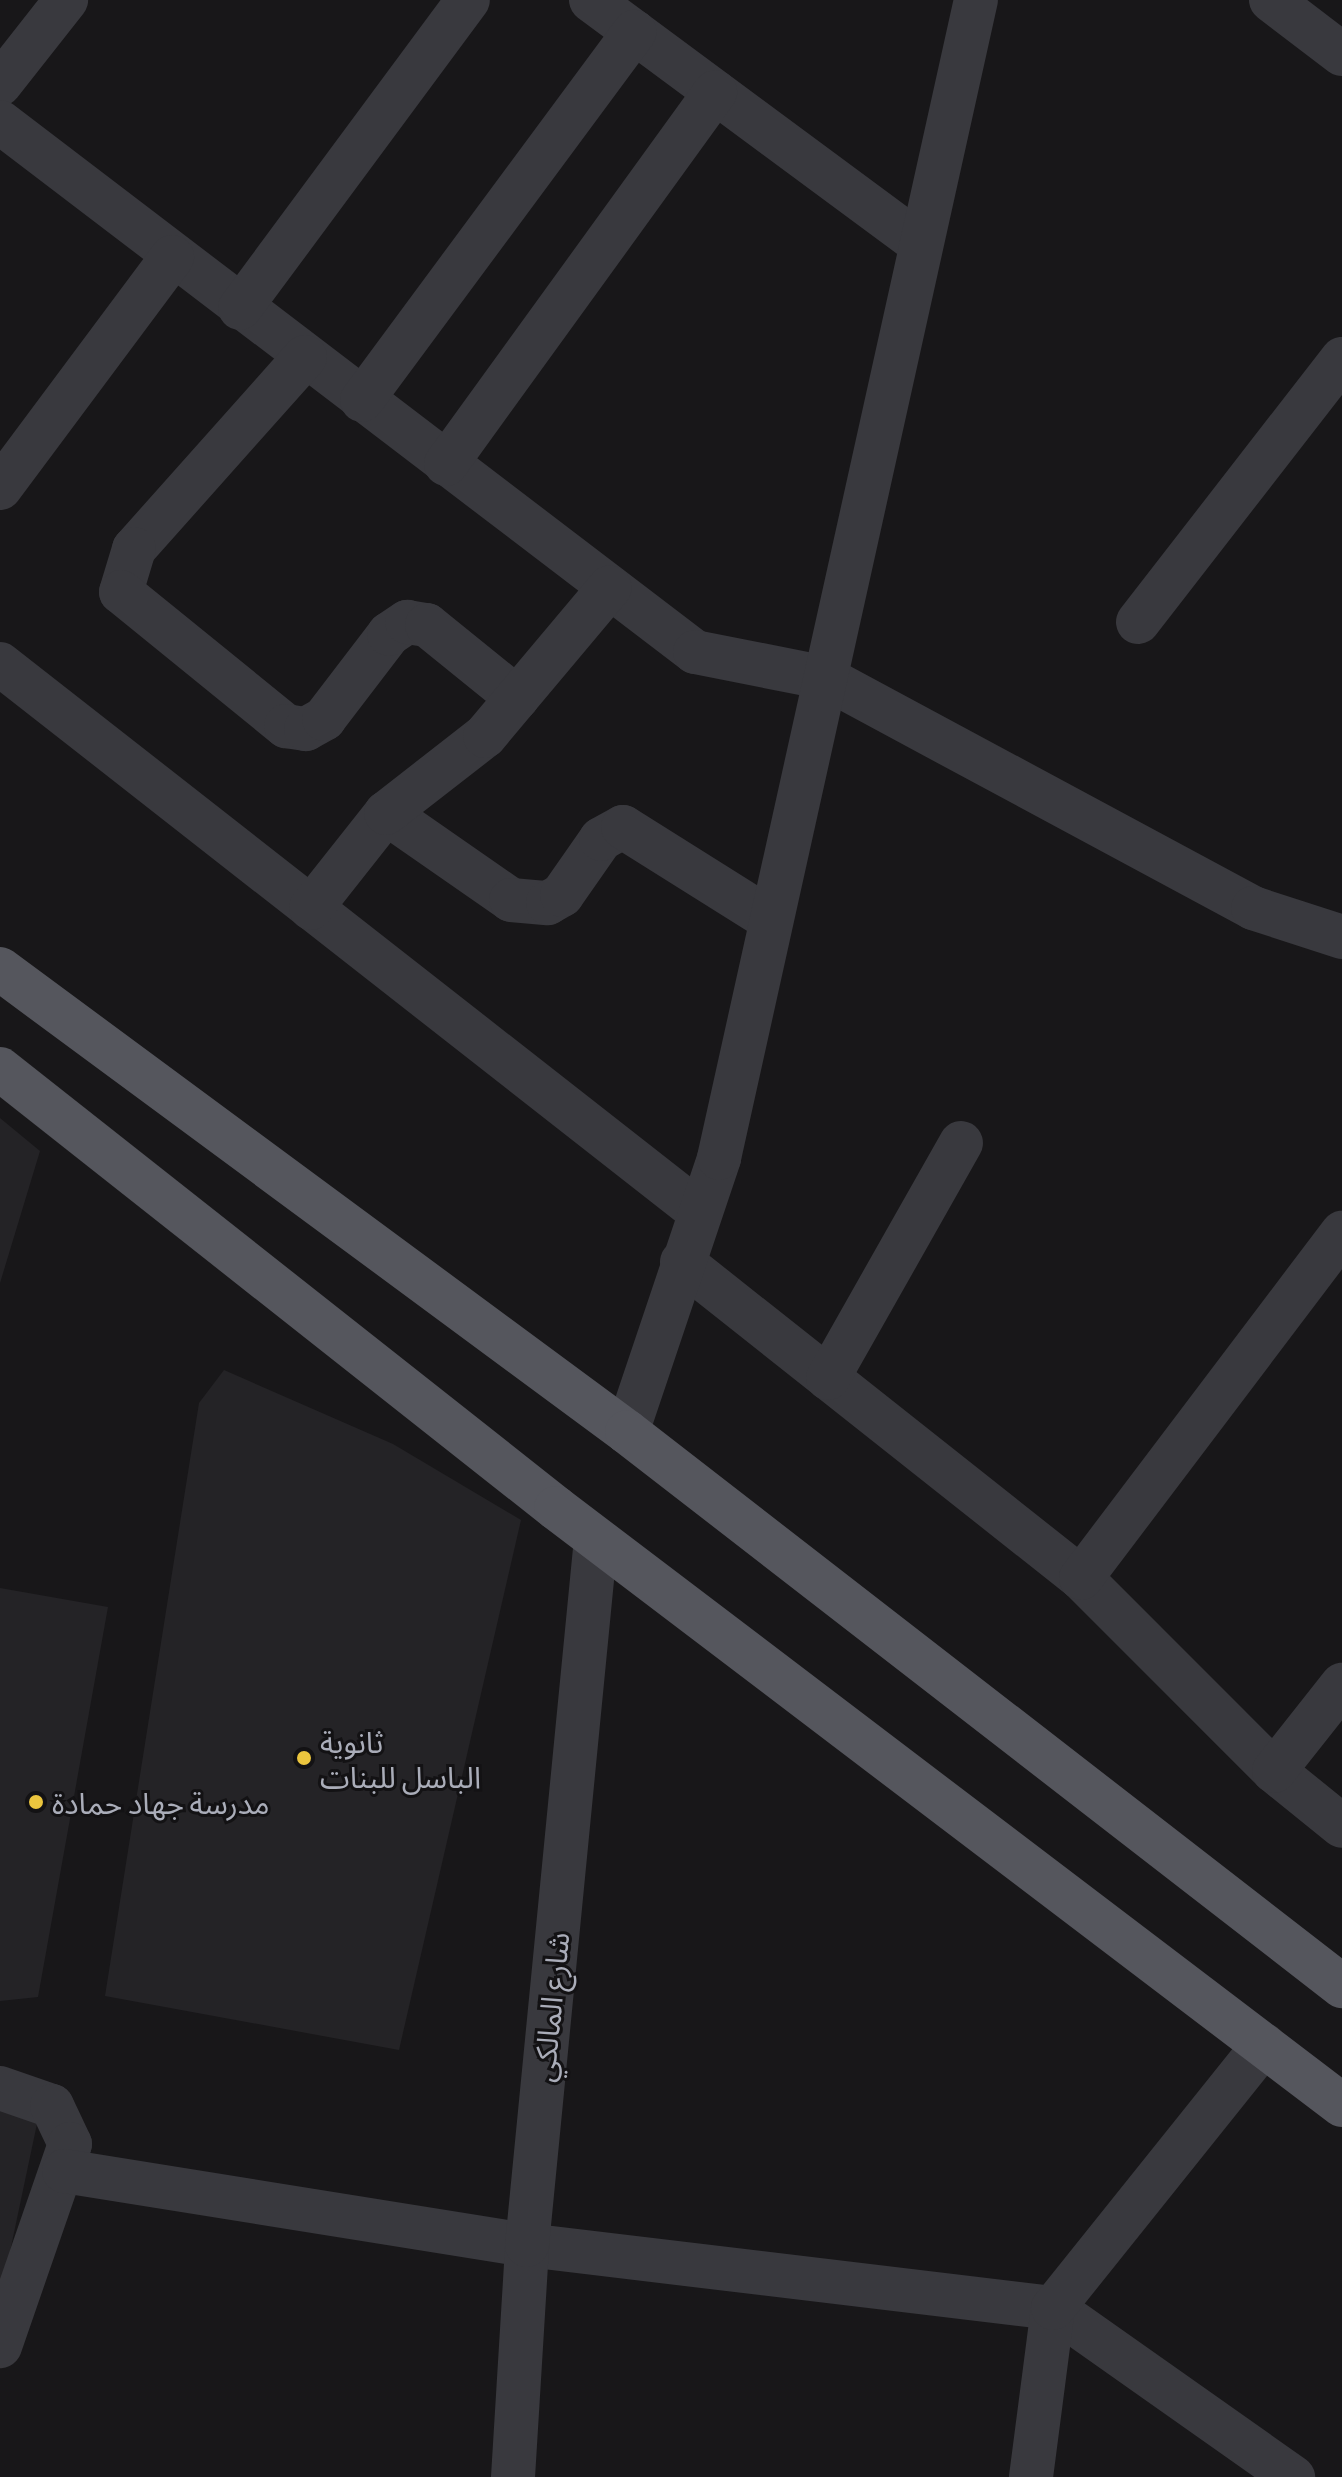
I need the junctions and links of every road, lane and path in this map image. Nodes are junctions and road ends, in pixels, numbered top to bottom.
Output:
1 (66, 0) edge
2 (468, 0) edge
3 (591, 0) edge
4 (976, 0) edge
5 (1271, 0) edge
6 (634, 32) junction
7 (1342, 54) edge
8 (0, 84) edge
9 (715, 92) junction
10 (0, 122) edge
11 (921, 244) junction
12 (172, 257) junction
13 (240, 308) junction
14 (305, 357) junction
15 (1342, 359) edge
16 (362, 400) junction
17 (446, 464) junction
18 (0, 488) edge
19 (610, 587) junction
20 (1138, 622) dead end
21 (0, 664) edge
22 (826, 678) junction
23 (517, 698) junction
24 (386, 813) junction
25 (311, 908) junction
26 (771, 920) junction
27 (1337, 928) edge
28 (0, 969) edge
29 (0, 1069) edge
30 (961, 1143) dead end
31 (700, 1212) junction
32 (1342, 1233) edge
33 (682, 1262) junction
34 (828, 1378) junction
35 (627, 1432) junction
36 (596, 1539) junction
37 (1081, 1578) junction
38 (1342, 1685) edge
39 (1274, 1771) junction
40 (1342, 1826) edge
41 (1342, 1986) edge
42 (1264, 2045) junction
43 (0, 2088) edge
44 (1342, 2105) edge
45 (64, 2171) junction
46 (527, 2245) junction
47 (1053, 2308) junction
48 (0, 2346) edge
49 (513, 2477) edge
50 (1031, 2477) edge
51 (1293, 2477) edge

1 - 8 street
2 - 13 street
3 - 6 street
4 - 11 street
5 - 7 street
6 - 9 street
6 - 16 street
9 - 11 street
9 - 17 street
10 - 12 street
11 - 22 street
12 - 13 street
12 - 18 street
13 - 14 street
14 - 16 street
14 - 23 street
15 - 20 street
16 - 17 street
17 - 19 street
19 - 22 street
19 - 23 street
21 - 25 street
22 - 26 street
22 - 27 street
23 - 24 street
24 - 25 street
24 - 26 street
25 - 31 street
26 - 31 street
28 - 35 main road
29 - 36 main road
30 - 34 street
31 - 33 street
32 - 37 street
33 - 34 street
33 - 35 street
34 - 37 street
35 - 41 main road
36 - 42 main road
36 - 46 street, شارع المالكي
37 - 39 street
38 - 39 street
39 - 40 street
42 - 44 main road
42 - 47 street
43 - 45 street
45 - 46 street
45 - 48 street
46 - 47 street
46 - 49 street, شارع المالكي
47 - 50 street
47 - 51 street

